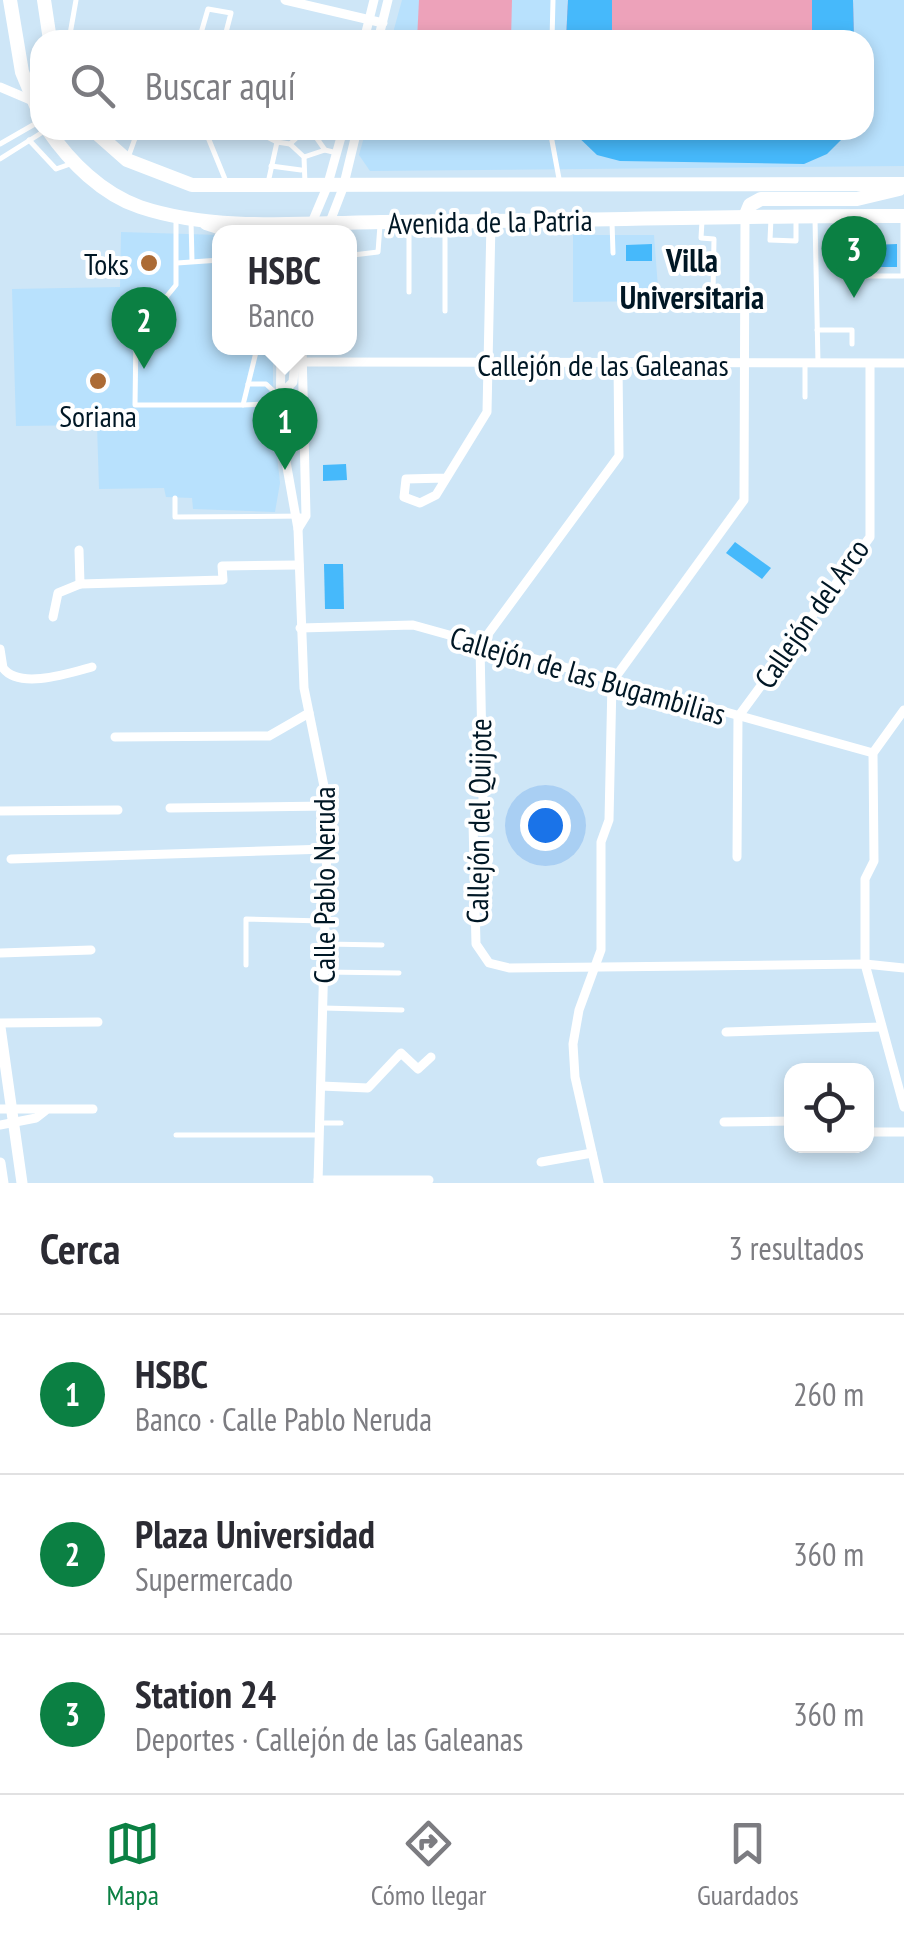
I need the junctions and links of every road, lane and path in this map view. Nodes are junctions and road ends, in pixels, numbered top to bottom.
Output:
1 (10, 0) edge
2 (44, 0) edge
3 (76, 0) edge
4 (285, 0) edge
5 (374, 0) edge
6 (388, 0) edge
7 (553, 0) edge
8 (369, 20) junction
9 (383, 23) junction
10 (48, 30) edge
11 (72, 30) edge
12 (202, 30) edge
13 (227, 30) edge
14 (366, 30) edge
15 (381, 30) edge
16 (552, 30) edge
17 (0, 87) edge
18 (30, 92) edge
19 (30, 107) edge
20 (30, 119) edge
21 (30, 140) joint
22 (55, 140) edge
23 (104, 140) edge
24 (134, 140) edge
25 (209, 140) edge
26 (272, 140) edge
27 (295, 140) edge
28 (316, 140) edge
29 (341, 140) edge
30 (353, 140) edge
31 (552, 140) edge
32 (276, 142) junction
33 (0, 144) edge
34 (290, 144) junction
35 (324, 150) junction
36 (338, 153) junction
37 (0, 158) edge
38 (304, 158) junction
39 (127, 160) junction
40 (75, 163) junction
41 (270, 166) junction
42 (302, 170) junction
43 (904, 185) edge
44 (267, 186) junction
45 (306, 186) junction
46 (560, 186) junction
47 (228, 187) junction
48 (335, 188) junction
49 (815, 216) junction
50 (864, 216) junction
51 (904, 216) edge
52 (746, 217) junction
53 (771, 217) junction
54 (796, 217) junction
55 (702, 218) junction
56 (189, 219) junction
57 (612, 219) junction
58 (380, 222) junction
59 (409, 222) junction
60 (445, 222) junction
61 (491, 222) junction
62 (280, 225) edge
63 (311, 225) edge
64 (329, 225) edge
65 (354, 225) edge
66 (212, 226) edge
67 (613, 253) dead end
68 (357, 255) edge
69 (212, 260) edge
70 (192, 261) junction
71 (176, 263) junction
72 (409, 292) dead end
73 (745, 294) junction
74 (445, 311) dead end
75 (817, 330) junction
76 (852, 344) dead end
77 (256, 355) edge
78 (282, 355) edge
79 (298, 355) edge
80 (300, 355) edge
81 (301, 362) junction
82 (490, 364) junction
83 (745, 364) junction
84 (805, 364) junction
85 (818, 364) junction
86 (870, 364) junction
87 (904, 364) edge
88 (618, 365) junction
89 (248, 384) junction
90 (279, 396) junction
91 (804, 397) dead end
92 (243, 405) junction
93 (305, 450) junction
94 (445, 478) junction
95 (175, 498) dead end
96 (294, 516) junction
97 (306, 516) junction
98 (298, 529) junction
99 (79, 550) dead end
100 (299, 565) junction
101 (80, 584) junction
102 (53, 616) dead end
103 (300, 628) junction
104 (480, 645) junction
105 (0, 649) edge
106 (92, 667) dead end
107 (612, 682) junction
108 (904, 710) edge
109 (308, 714) junction
110 (738, 717) junction
111 (116, 738) dead end
112 (873, 753) junction
113 (328, 806) junction
114 (170, 808) dead end
115 (118, 810) dead end
116 (0, 811) edge
117 (328, 849) junction
118 (737, 858) dead end
119 (10, 859) dead end
120 (326, 922) junction
121 (325, 944) junction
122 (382, 946) dead end
123 (92, 950) dead end
124 (0, 953) edge
125 (864, 964) junction
126 (246, 965) dead end
127 (598, 967) junction
128 (904, 968) edge
129 (324, 972) junction
130 (399, 973) dead end
131 (324, 1008) junction
132 (402, 1010) dead end
133 (98, 1022) dead end
134 (0, 1025) edge
135 (882, 1027) junction
136 (726, 1032) dead end
137 (430, 1057) dead end
138 (321, 1086) junction
139 (904, 1107) edge
140 (6, 1108) edge
141 (93, 1109) dead end
142 (45, 1111) junction
143 (784, 1121) edge
144 (724, 1122) dead end
145 (320, 1123) junction
146 (340, 1123) dead end
147 (7, 1124) edge
148 (874, 1132) edge
149 (904, 1132) edge
150 (320, 1135) junction
151 (176, 1136) dead end
152 (592, 1153) junction
153 (541, 1162) dead end
154 (0, 1163) edge
155 (2, 1179) edge
156 (430, 1180) dead end
157 (318, 1182) edge
158 (22, 1183) edge
159 (599, 1183) edge

1 - 18 main road
2 - 10 main road
3 - 11 lane
4 - 8 street
5 - 8 street
6 - 9 street
7 - 16 lane
8 - 9 street
8 - 14 street
9 - 15 street
12 - 13 lane
17 - 19 street
20 - 33 lane
21 - 37 lane
21 - 40 lane
22 - 40 main road, Avenida de la Patria
23 - 39 main road, Avenida de la Patria
24 - 39 lane
25 - 47 lane
26 - 32 lane
27 - 34 lane
28 - 35 lane
29 - 36 street
30 - 48 street
31 - 46 lane
32 - 34 lane
32 - 41 lane
34 - 38 lane
35 - 36 lane
35 - 38 lane
36 - 48 street
38 - 42 lane
39 - 47 main road, Avenida de la Patria
40 - 56 main road, Avenida de la Patria
41 - 42 lane
41 - 44 lane
42 - 45 lane
43 - 46 main road, Avenida de la Patria
43 - 52 main road
44 - 45 main road, Avenida de la Patria
44 - 47 main road, Avenida de la Patria
45 - 48 main road, Avenida de la Patria
46 - 48 main road, Avenida de la Patria
48 - 63 street
48 - 64 street
49 - 50 main road, Avenida de la Patria
49 - 54 main road, Avenida de la Patria
49 - 75 lane
50 - 51 main road, Avenida de la Patria
50 - 51 lane
52 - 53 main road, Avenida de la Patria
52 - 55 main road, Avenida de la Patria
52 - 73 street
53 - 54 main road, Avenida de la Patria
53 - 54 lane
55 - 57 main road, Avenida de la Patria
55 - 73 lane
56 - 62 main road, Avenida de la Patria
56 - 66 main road
56 - 70 lane
56 - 71 lane
57 - 61 main road, Avenida de la Patria
57 - 67 lane
58 - 59 main road, Avenida de la Patria
58 - 65 main road, Avenida de la Patria
58 - 68 lane
59 - 60 main road, Avenida de la Patria
59 - 72 lane
60 - 61 main road, Avenida de la Patria
60 - 74 lane
61 - 82 street
69 - 70 lane
70 - 71 lane
71 - 92 lane
73 - 83 street
75 - 76 lane
75 - 85 lane
77 - 89 lane
78 - 90 street, Calle Pablo Neruda
79 - 90 street
80 - 81 street
81 - 82 street, Callejón de las Galeanas
81 - 93 street
82 - 88 street, Callejón de las Galeanas
82 - 94 street
83 - 84 street, Callejón de las Galeanas
83 - 88 street, Callejón de las Galeanas
83 - 107 street
84 - 85 street, Callejón de las Galeanas
84 - 91 lane
85 - 86 street, Callejón de las Galeanas
86 - 87 street, Callejón de las Galeanas
86 - 110 street, Callejón del Arco
88 - 104 street
89 - 90 lane
89 - 92 lane
90 - 92 lane
90 - 93 street
90 - 96 street, Calle Pablo Neruda
93 - 97 street
94 - 94 street
95 - 96 lane
96 - 97 lane
96 - 98 street, Calle Pablo Neruda
97 - 98 street
98 - 100 street, Calle Pablo Neruda
99 - 101 street
100 - 101 street
100 - 103 street, Calle Pablo Neruda
101 - 102 street
103 - 104 street, Callejón de las Bugambilias
103 - 109 street, Calle Pablo Neruda
104 - 107 street, Callejón de las Bugambilias
104 - 127 street, Callejón del Quijote
105 - 106 street
107 - 110 street, Callejón de las Bugambilias
107 - 127 street
108 - 112 street
109 - 111 street
109 - 113 street, Calle Pablo Neruda
110 - 112 street, Callejón de las Bugambilias
110 - 118 street, Callejón del Arco
112 - 125 street
113 - 114 street
113 - 117 street, Calle Pablo Neruda
115 - 116 street
117 - 119 street
117 - 120 street, Calle Pablo Neruda
120 - 121 street, Calle Pablo Neruda
120 - 126 lane
121 - 122 lane
121 - 129 street, Calle Pablo Neruda
123 - 124 street
125 - 127 street, Callejón del Quijote
125 - 128 street, Callejón del Quijote
125 - 135 street
127 - 152 street
129 - 130 lane
129 - 131 street, Calle Pablo Neruda
131 - 132 lane
131 - 138 street, Calle Pablo Neruda
133 - 134 street
134 - 140 street
135 - 136 street
135 - 139 street
137 - 138 street
138 - 145 street, Calle Pablo Neruda
140 - 142 street
140 - 147 street
141 - 142 street
142 - 147 street
143 - 144 street
145 - 146 lane
145 - 150 street, Calle Pablo Neruda
147 - 158 street
148 - 149 street
150 - 151 lane
150 - 157 street, Calle Pablo Neruda
152 - 153 street
152 - 159 street
154 - 155 street
156 - 157 street

